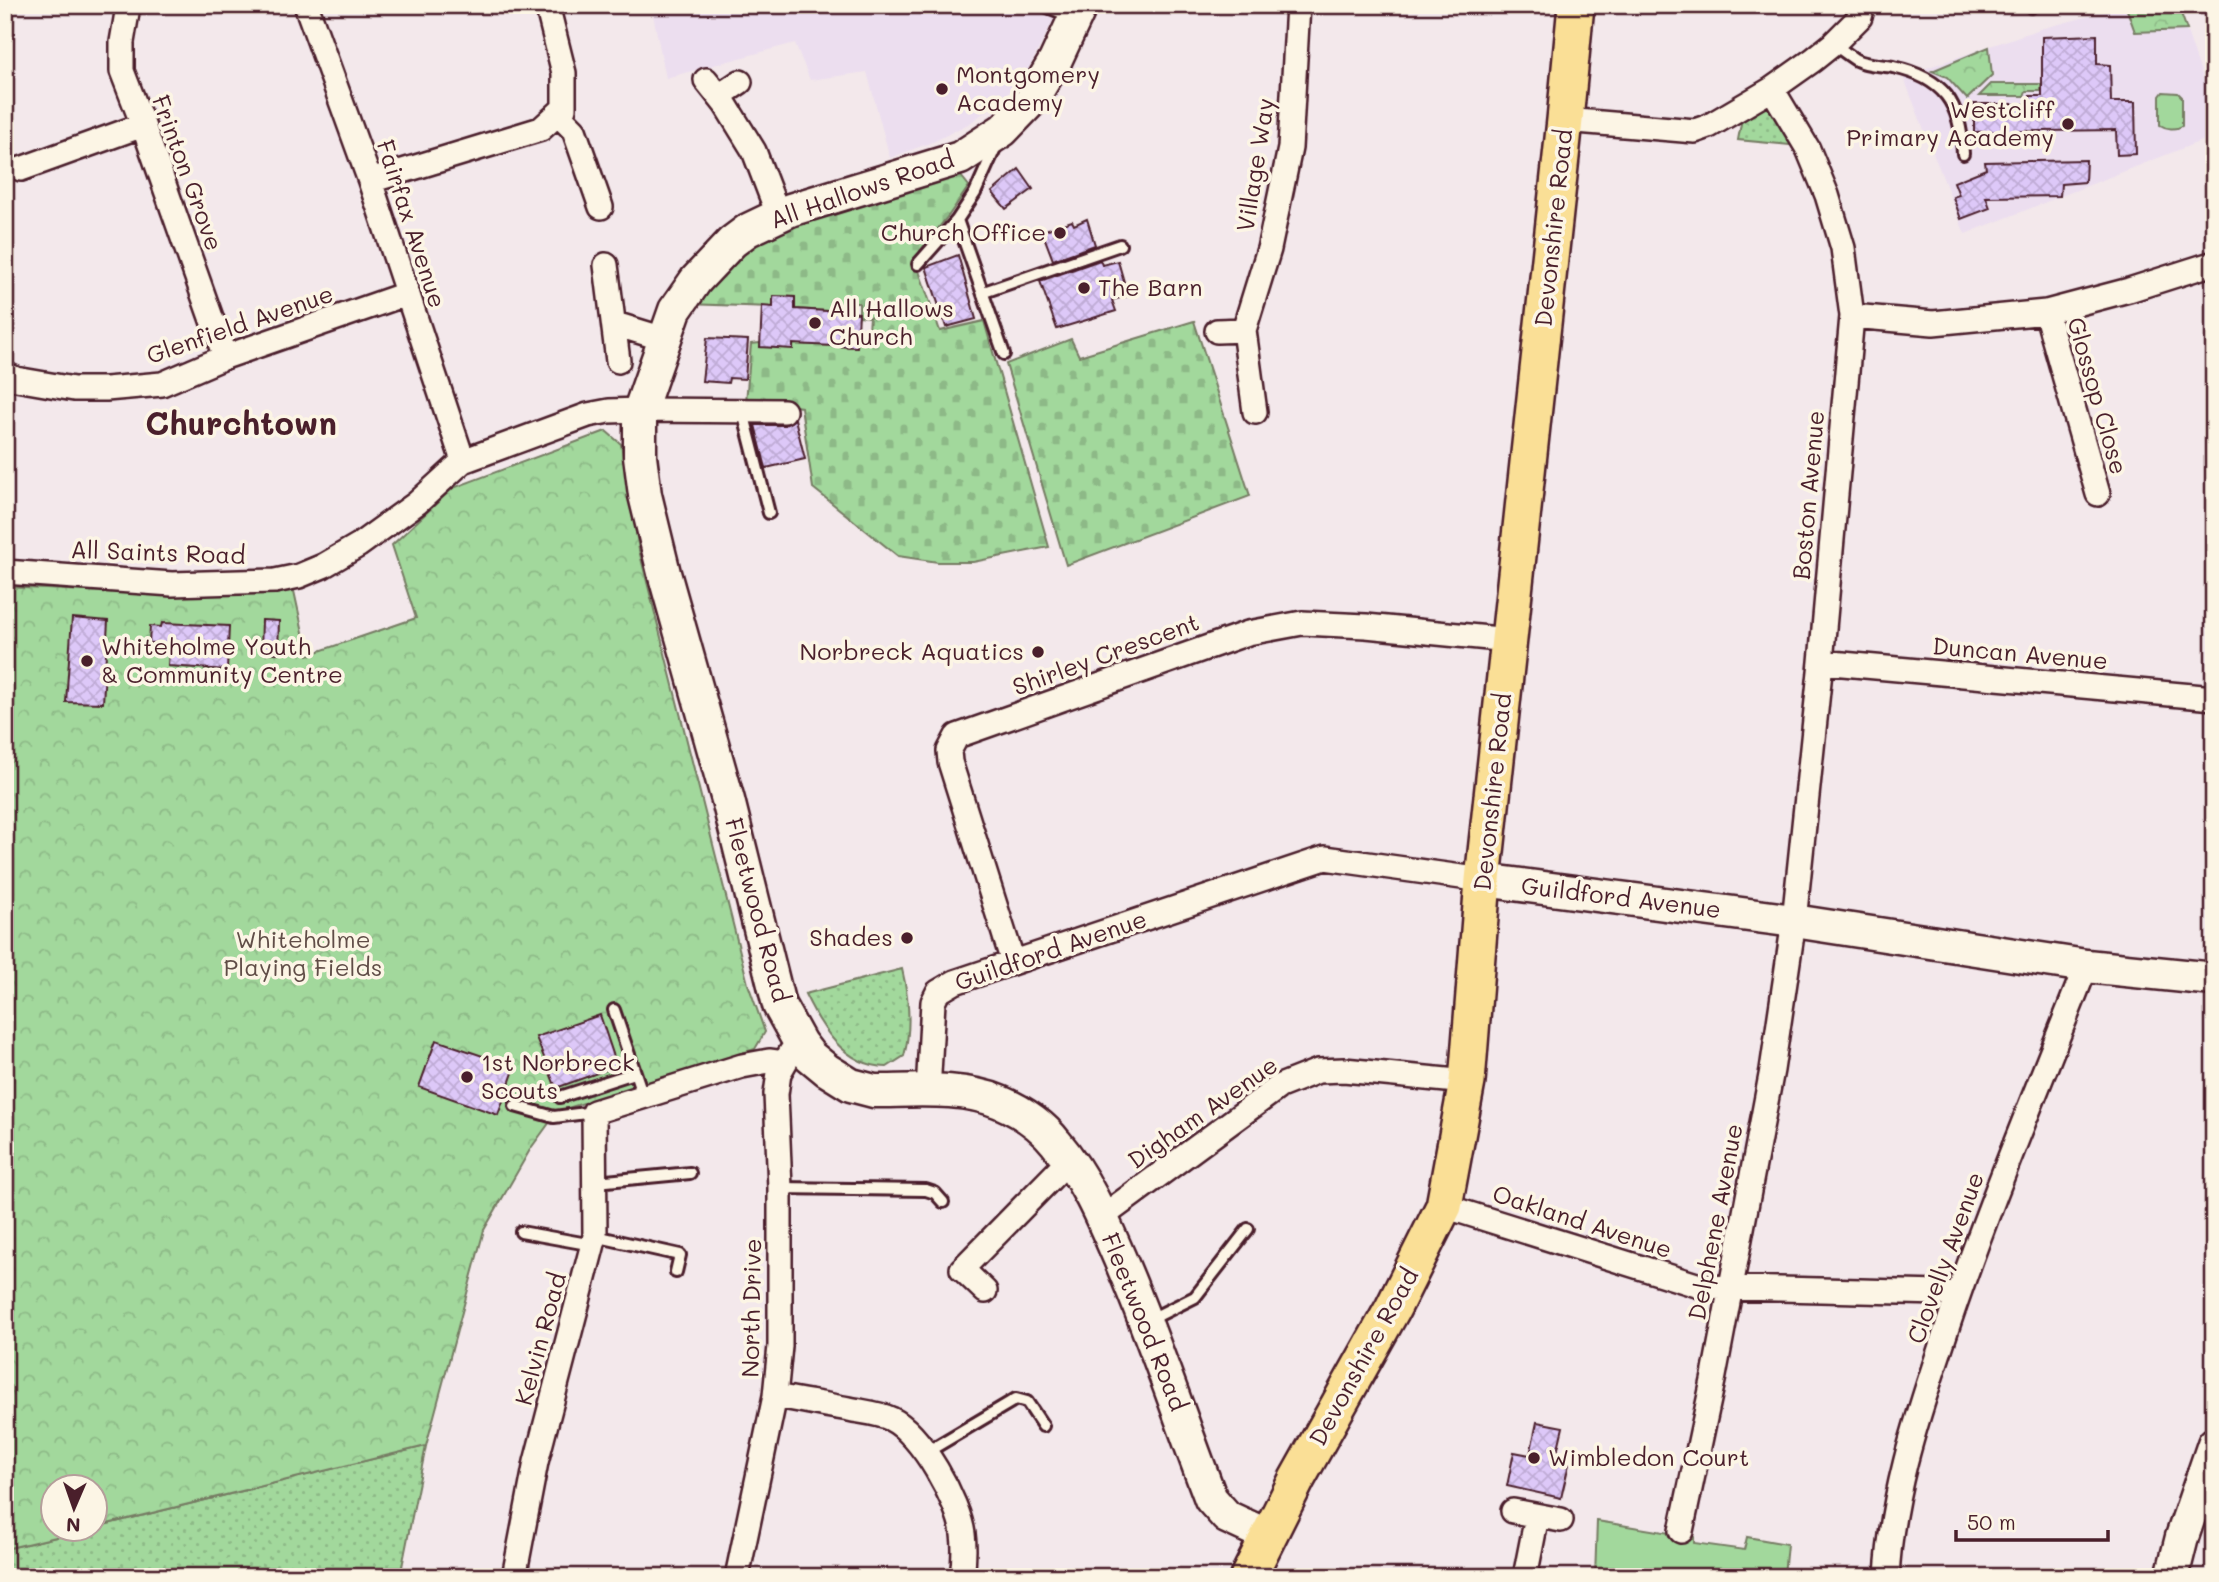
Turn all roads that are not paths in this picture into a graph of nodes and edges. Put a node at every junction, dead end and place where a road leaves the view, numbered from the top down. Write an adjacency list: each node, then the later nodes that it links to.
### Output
1 (131, 5): 14 (street, Frinton Grove)
2 (306, 5): 18 (street, Fairfax Avenue)
3 (547, 5): 12 (street)
4 (1043, 5): 8 (lane)
5 (1298, 5): 31 (street, Village Way)
6 (1576, 5): 13 (main road, Devonshire Road)
7 (1863, 5): 9 (street)
8 (1078, 11): 15 (street, All Hallows Road)
9 (1833, 44): 11 (street); 16 (lane)
10 (740, 82): 20 (street)
11 (1772, 89): 13 (street); 29 (street, Boston Avenue)
12 (558, 114): 18 (street); 19 (street)
13 (1566, 120): 46 (main road, Devonshire Road)
14 (143, 125): 17 (street); 35 (street, Frinton Grove)
15 (1003, 131): 20 (street, All Hallows Road); 21 (lane)
16 (1963, 154)
17 (21, 169)
18 (370, 181): 27 (street, Fairfax Avenue)
19 (604, 198)
20 (778, 214): 33 (street, All Hallows Road)
21 (957, 220): 24 (lane); 26 (lane)
22 (1120, 246): 26 (lane)
23 (2214, 263): 28 (street)
24 (918, 264)
25 (606, 265): 30 (street)
26 (984, 292): 34 (lane)
27 (406, 294): 35 (street, Glenfield Avenue); 42 (street, Fairfax Avenue)
28 (2046, 312): 29 (street); 43 (street, Glossop Close)
29 (1852, 316): 47 (street, Boston Avenue)
30 (615, 324): 33 (street); 36 (street)
31 (1244, 330): 32 (street); 41 (street, Village Way)
32 (1217, 331)
33 (664, 339): 38 (street, All Hallows Road)
34 (1004, 354)
35 (225, 357): 37 (street, Glenfield Avenue)
36 (618, 360)
37 (5, 374)
38 (640, 410): 40 (street, All Saints Road); 42 (street, All Saints Road); 55 (street, Fleetwood Road)
39 (784, 411): 40 (street, All Saints Road)
40 (743, 412): 44 (lane)
41 (1255, 412)
42 (463, 461): 45 (street, All Saints Road)
43 (2098, 494)
44 (769, 513)
45 (5, 572)
46 (1509, 640): 49 (main road, Devonshire Road); 51 (street, Shirley Crescent)
47 (1821, 662): 48 (street, Duncan Avenue); 50 (street, Boston Avenue)
48 (2214, 698)
49 (1483, 880): 50 (street, Guildford Avenue); 51 (street, Guildford Avenue); 57 (main road, Devonshire Road)
50 (1794, 921): 52 (street, Guildford Avenue); 74 (street, Delphene Avenue)
51 (1013, 962): 58 (street, Guildford Avenue)
52 (2086, 966): 53 (street, Guildford Avenue); 76 (street, Clovelly Avenue)
53 (2214, 979)
54 (614, 1010): 56 (lane)
55 (792, 1053): 58 (street, Fleetwood Road); 59 (street); 66 (street, North Drive)
56 (634, 1073): 59 (lane); 60 (lane)
57 (1467, 1082): 68 (main road, Devonshire Road); 69 (street, Digham Avenue)
58 (929, 1091): 63 (street, Fleetwood Road)
59 (643, 1096): 62 (street)
60 (560, 1097)
61 (515, 1105): 62 (lane)
62 (594, 1112): 65 (street, Kelvin Road)
63 (1069, 1160): 69 (street, Fleetwood Road); 75 (street)
64 (690, 1174): 65 (lane)
65 (596, 1182): 72 (street, Kelvin Road)
66 (780, 1188): 67 (lane); 78 (street, North Drive)
67 (943, 1202)
68 (1444, 1206): 74 (street, Oakland Avenue); 86 (main road, Devonshire Road)
69 (1102, 1217): 77 (street, Fleetwood Road)
70 (1248, 1229): 77 (lane)
71 (521, 1231): 72 (lane)
72 (594, 1241): 73 (lane); 87 (street, Kelvin Road)
73 (676, 1272)
74 (1731, 1288): 76 (street, Oakland Avenue); 85 (street, Delphene Avenue)
75 (985, 1291)
76 (1957, 1296): 92 (street, Clovelly Avenue)
77 (1147, 1321): 86 (street, Fleetwood Road)
78 (775, 1396): 81 (street); 88 (street, North Drive)
79 (1043, 1426): 81 (lane)
80 (2213, 1449): 93 (street)
81 (925, 1453): 89 (street)
82 (1513, 1511): 83 (street)
83 (1537, 1516): 84 (street); 91 (street)
84 (1561, 1520)
85 (1681, 1531)
86 (1269, 1536): 90 (main road)
87 (514, 1577)
88 (737, 1577)
89 (962, 1577)
90 (1248, 1577)
91 (1525, 1577)
92 (1887, 1577)
93 (2172, 1577)

